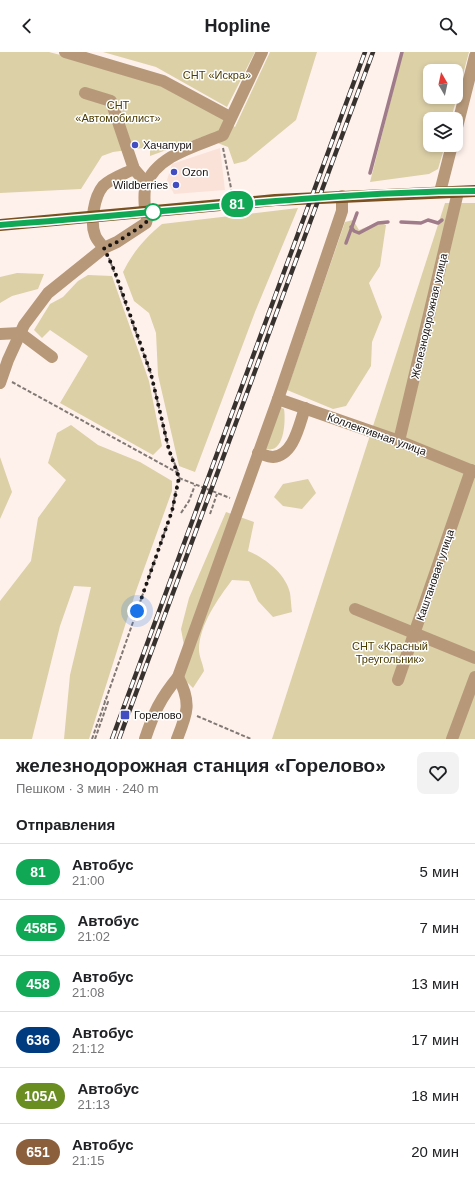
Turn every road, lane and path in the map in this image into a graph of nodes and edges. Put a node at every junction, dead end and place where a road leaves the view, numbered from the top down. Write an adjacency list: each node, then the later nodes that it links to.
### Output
1 (65, 52): 6 (street)
2 (262, 52): 6 (street)
3 (475, 56): 5 (street)
4 (85, 94): 9 (street)
5 (461, 112)
6 (230, 117): 7 (street)
7 (223, 135): 10 (street); 14 (path)
8 (450, 152): 12 (street)
9 (134, 169): 10 (street); 17 (street)
10 (146, 184): 16 (street)
11 (475, 191): 13 (main road)
12 (440, 192): 13 (main road); 15 (main road)
13 (458, 192): 26 (street, Железнодорожная улица)
14 (232, 196)
15 (342, 196): 16 (main road); 24 (street)
16 (147, 212): 17 (main road); 19 (street)
17 (92, 217): 18 (main road); 19 (street)
18 (0, 225)
19 (104, 248): 20 (street); 29 (path)
20 (20, 333): 21 (street); 22 (street); 23 (street)
21 (0, 334)
22 (52, 357)
23 (1, 380): 29 (path)
24 (278, 399): 25 (street, Коллективная улица); 27 (street)
25 (305, 408): 26 (street, Коллективная улица); 27 (street)
26 (399, 441): 28 (street, Коллективная улица)
27 (258, 453): 39 (street)
28 (473, 471): 37 (street, Каштановая улица)
29 (179, 474): 30 (path)
30 (179, 478): 31 (path); 42 (path)
31 (195, 485): 32 (path); 34 (path)
32 (217, 494): 33 (path); 35 (path)
33 (231, 499)
34 (181, 513)
35 (210, 514)
36 (355, 609): 37 (street)
37 (415, 633): 38 (street); 41 (street, Каштановая улица)
38 (475, 658)
39 (178, 677): 43 (street); 46 (street)
40 (475, 678): 49 (street)
41 (398, 680)
42 (104, 701): 44 (path); 45 (path)
43 (188, 712): 47 (street); 48 (path)
44 (92, 739)
45 (95, 739)
46 (145, 739)
47 (177, 739)
48 (251, 739)
49 (452, 739)

